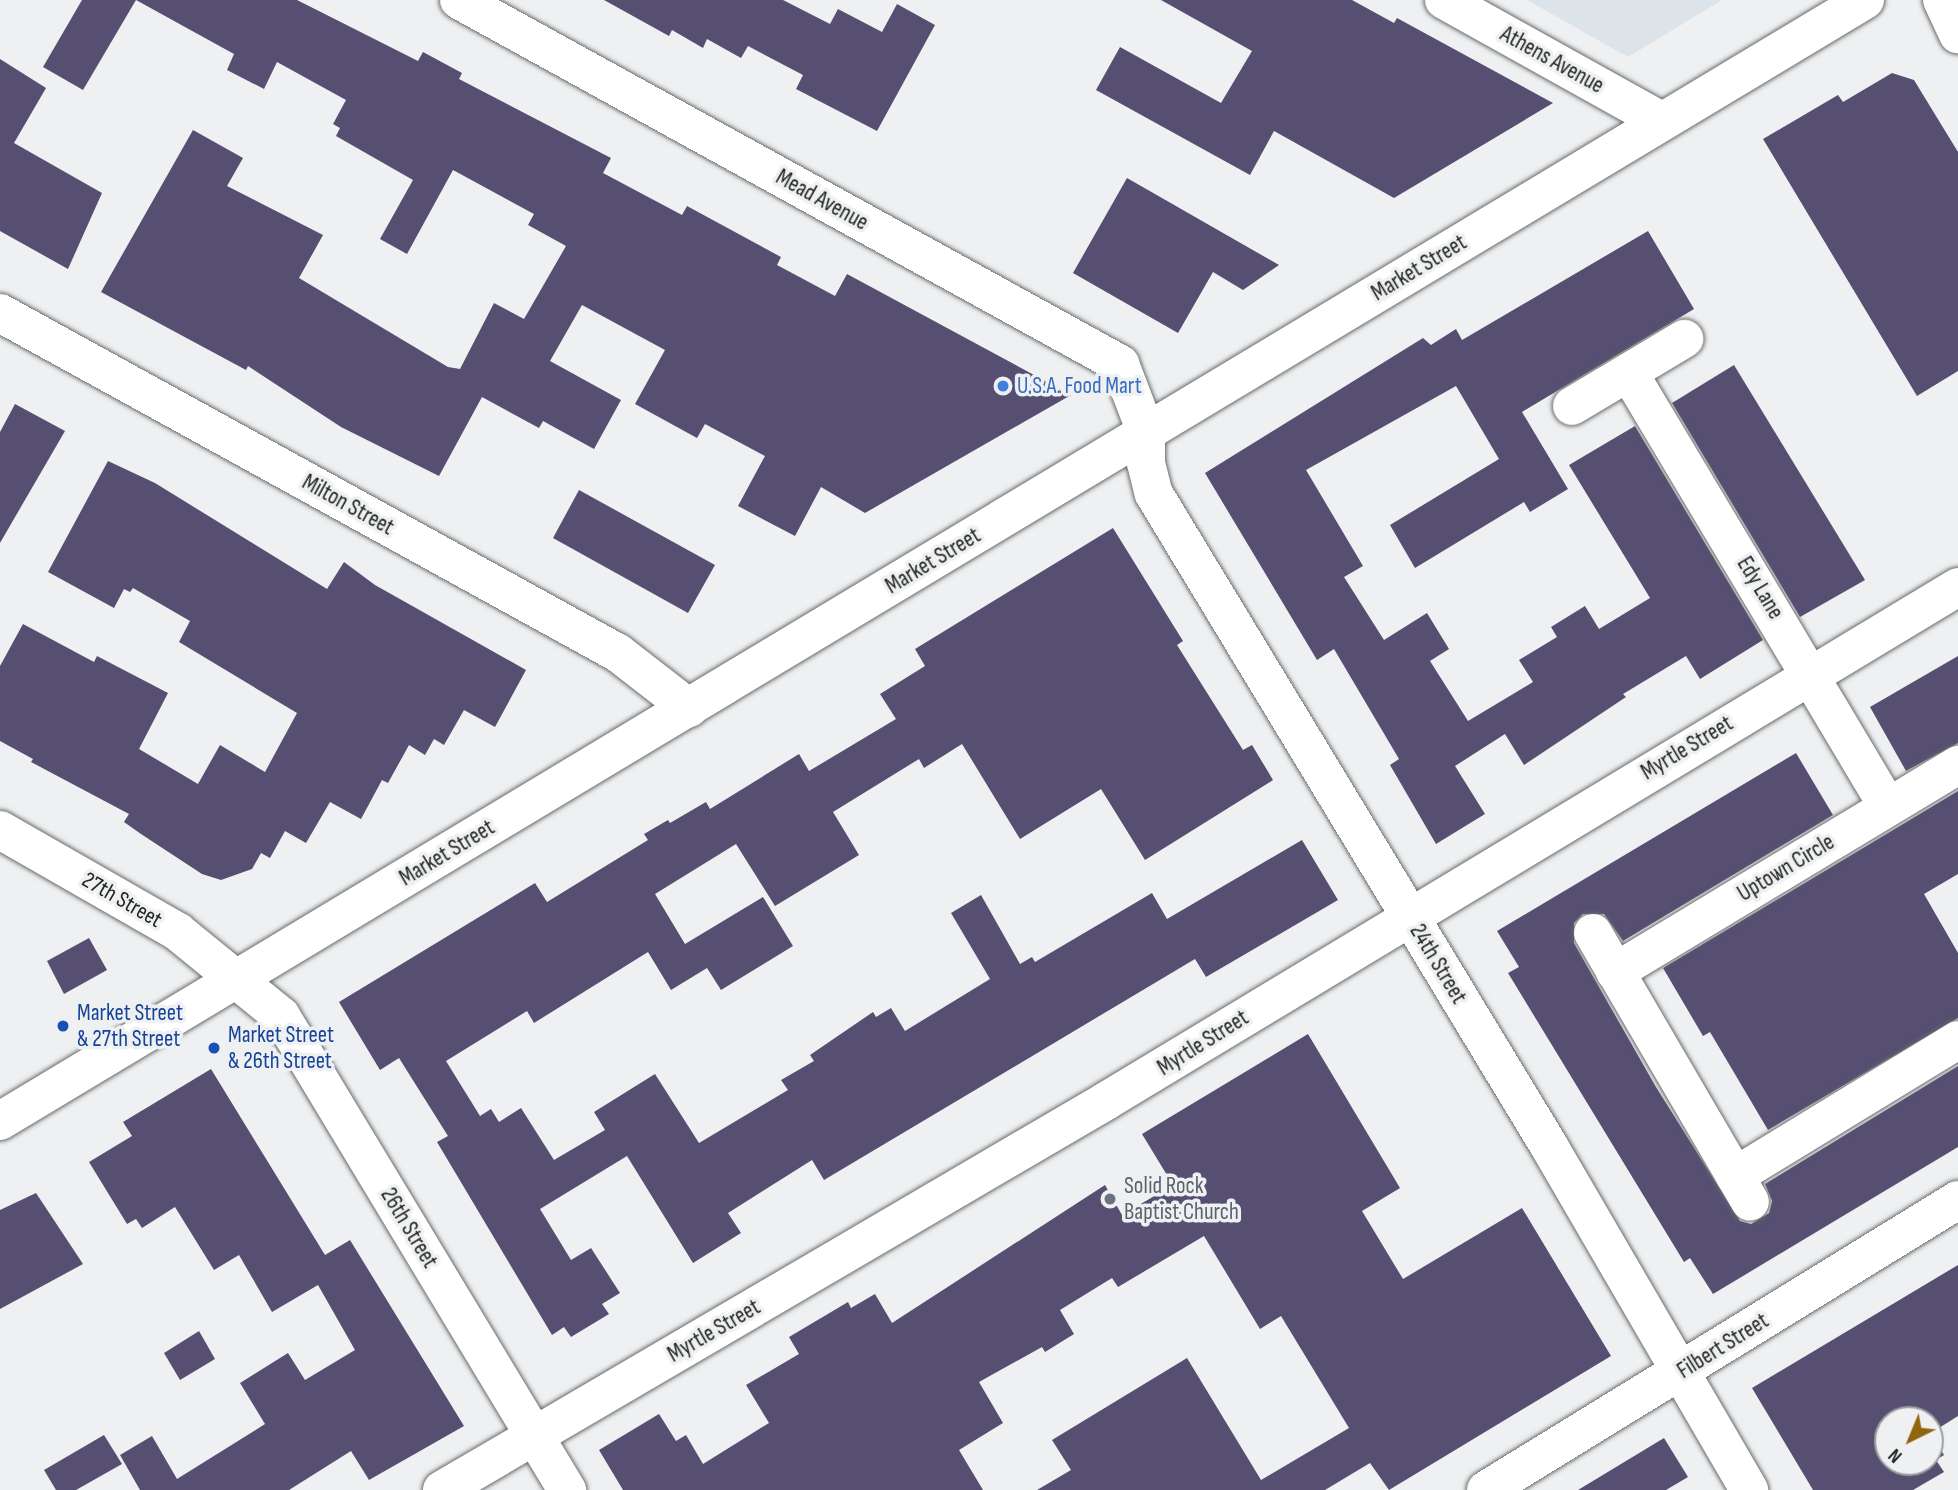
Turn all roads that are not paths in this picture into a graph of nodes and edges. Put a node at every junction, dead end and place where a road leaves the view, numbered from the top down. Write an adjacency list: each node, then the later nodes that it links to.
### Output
1 (459, 0): 11 (street, Mead Avenue)
2 (1444, 0): 6 (street, Athens Avenue)
3 (1866, 0): 6 (street, Market Street)
4 (1942, 0): 5 (street)
5 (1958, 35)
6 (1661, 121): 11 (street, Market Street)
7 (0, 313): 14 (street, Milton Street)
8 (1684, 339): 9 (street)
9 (1629, 373): 10 (street); 13 (street, Edy Lane)
10 (1572, 406)
11 (1146, 432): 14 (street, Market Street); 18 (street, 24th Street)
12 (1958, 587): 13 (street, Myrtle Street)
13 (1811, 674): 16 (street, Edy Lane); 18 (street, Myrtle Street)
14 (689, 708): 21 (street, Market Street)
15 (1958, 765): 16 (street, Uptown Circle)
16 (1888, 807): 20 (street, Uptown Circle)
17 (0, 830): 21 (street, 27th Street)
18 (1408, 916): 25 (street, 24th Street); 26 (street, Myrtle Street)
19 (1592, 933): 20 (street)
20 (1615, 972): 22 (street)
21 (236, 979): 23 (street, Market Street); 26 (street, 26th Street)
22 (1958, 1040)
23 (0, 1121)
24 (1958, 1200): 25 (street, Filbert Street)
25 (1678, 1374): 29 (street, Filbert Street); 30 (street, 24th Street)
26 (534, 1437): 27 (street, Myrtle Street); 28 (street, 26th Street)
27 (442, 1490)
28 (567, 1490)
29 (1486, 1490)
30 (1749, 1490)

